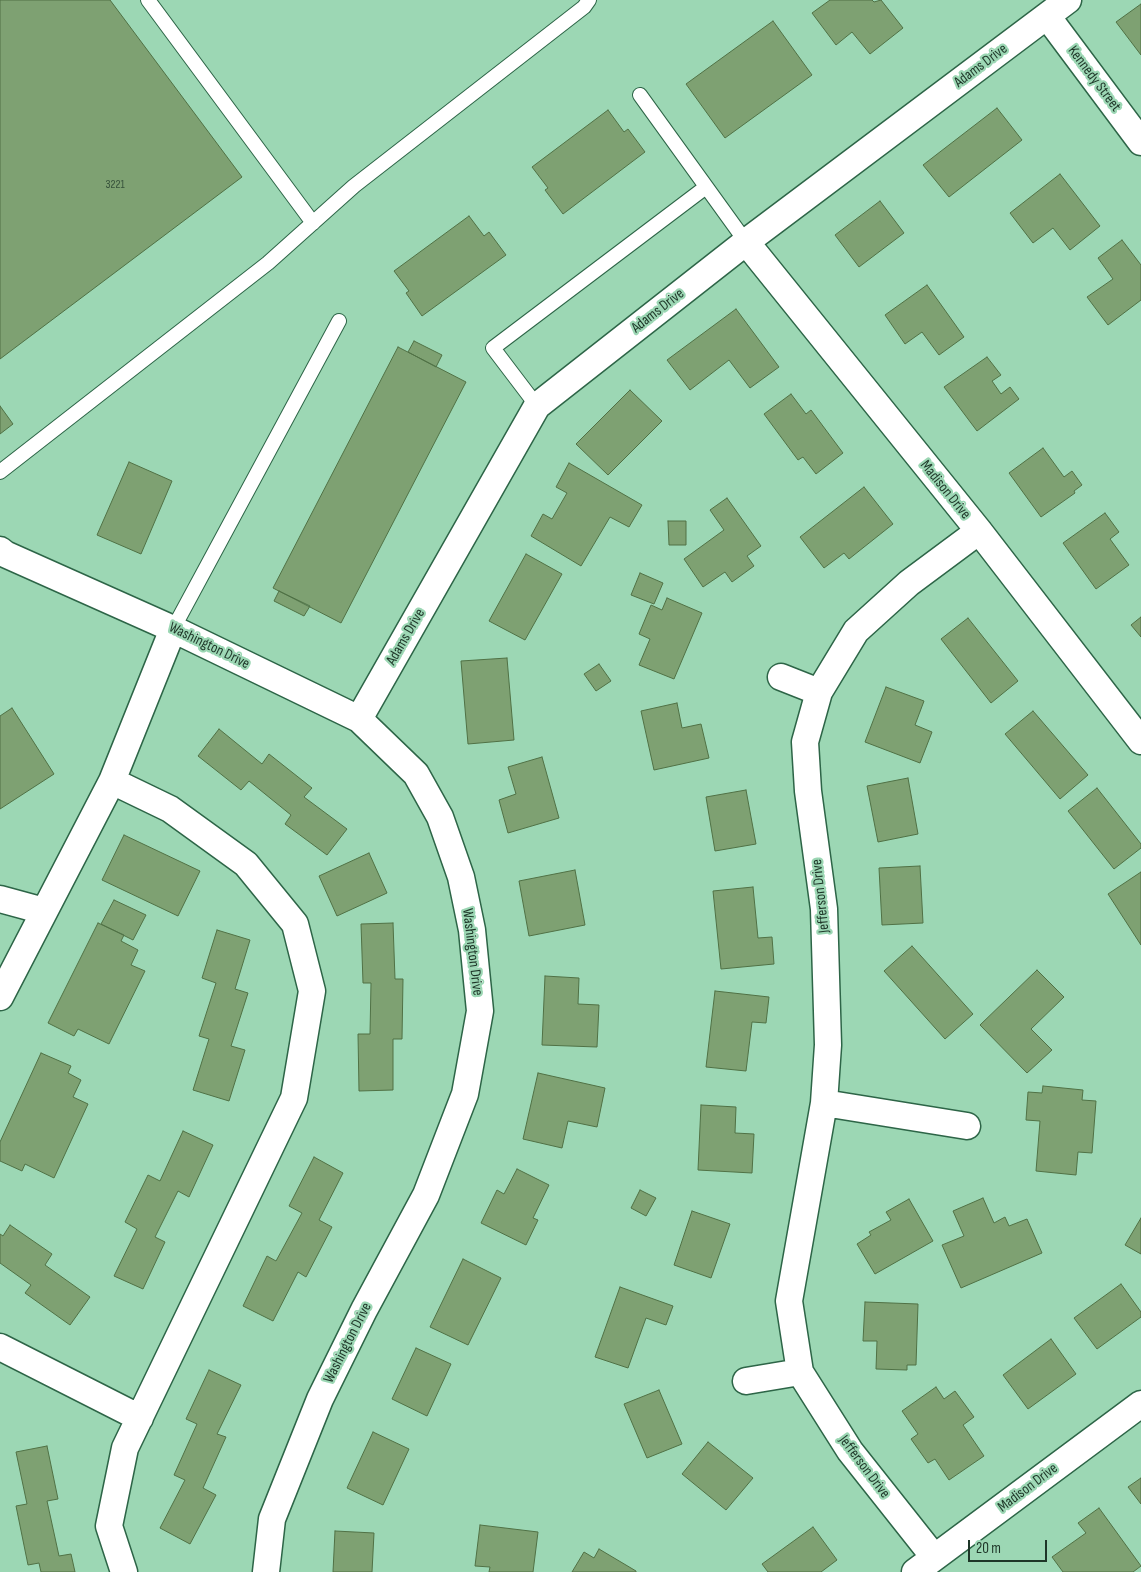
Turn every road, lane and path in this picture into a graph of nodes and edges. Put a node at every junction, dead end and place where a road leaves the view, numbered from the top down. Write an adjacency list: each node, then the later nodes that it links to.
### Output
1 (148, 0): 8 (lane)
2 (589, 0): 8 (lane)
3 (1068, 0): 4 (street, Adams Drive)
4 (1047, 16): 6 (street, Kennedy Street); 9 (street, Adams Drive)
5 (640, 95): 7 (lane)
6 (1141, 142)
7 (706, 187): 9 (lane); 11 (lane)
8 (313, 224): 12 (lane)
9 (746, 242): 11 (street, Adams Drive); 13 (street, Madison Drive)
10 (339, 322): 15 (lane)
11 (537, 406): 18 (street, Adams Drive)
12 (0, 472)
13 (979, 531): 17 (street, Jefferson Drive); 19 (street, Madison Drive)
14 (0, 550): 15 (street, Washington Drive)
15 (173, 629): 18 (street, Washington Drive); 20 (street)
16 (780, 677): 17 (street)
17 (819, 692): 24 (street, Jefferson Drive)
18 (359, 719): 33 (street, Washington Drive)
19 (1141, 741)
20 (112, 781): 22 (street); 30 (street)
21 (0, 898): 22 (street)
22 (44, 911): 23 (street)
23 (0, 996)
24 (824, 1104): 25 (street); 27 (street, Jefferson Drive)
25 (967, 1126)
26 (0, 1347): 30 (street)
27 (800, 1372): 28 (street); 31 (street, Jefferson Drive)
28 (746, 1381)
29 (1141, 1404): 31 (street, Madison Drive)
30 (140, 1418): 32 (street)
31 (925, 1565)
32 (124, 1572)
33 (266, 1572)

